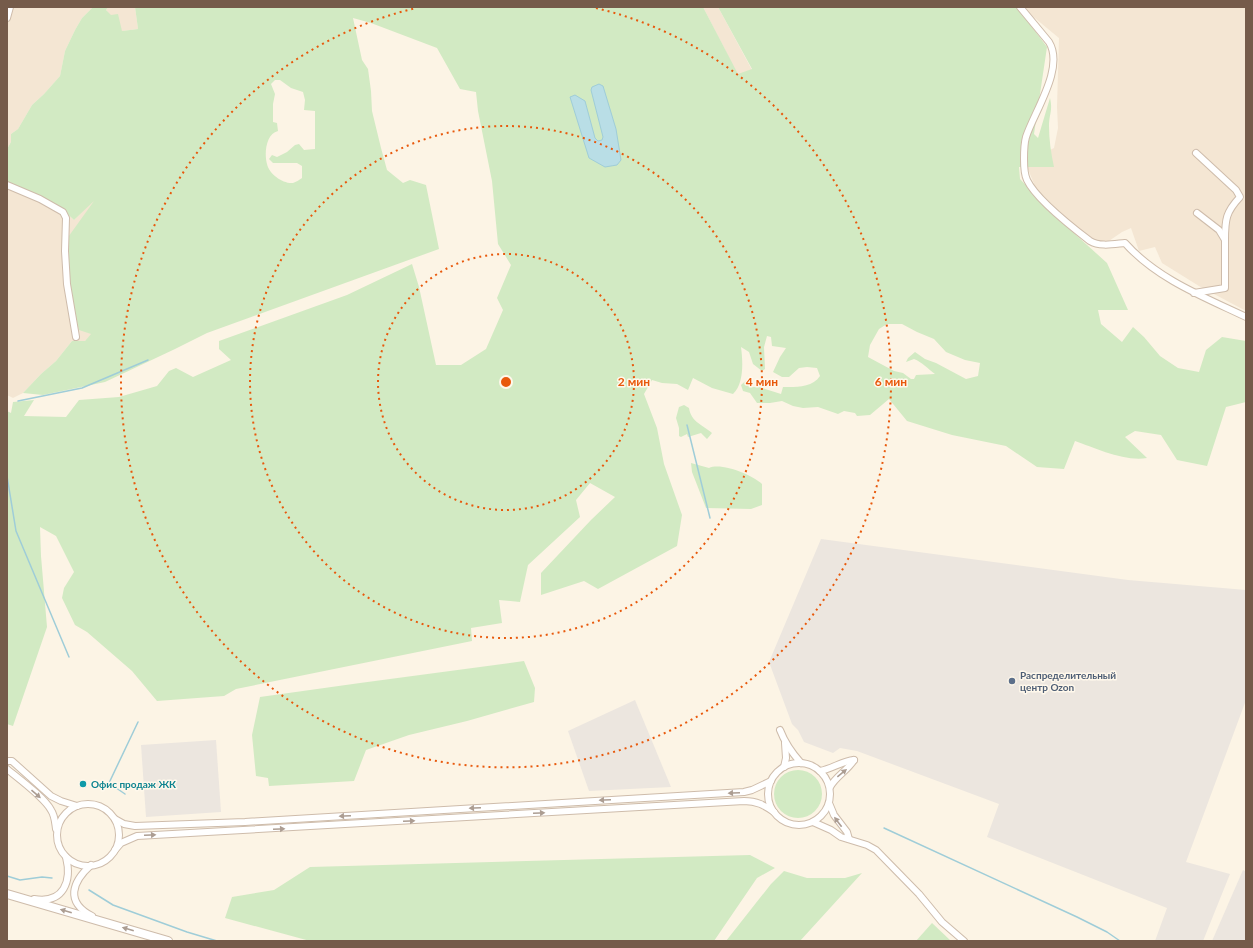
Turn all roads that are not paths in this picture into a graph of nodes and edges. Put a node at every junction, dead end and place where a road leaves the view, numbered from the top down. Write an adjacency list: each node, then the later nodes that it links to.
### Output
1 (10, 7): 3 (street)
2 (1020, 7): 8 (street)
3 (7, 18)
4 (1196, 153): 7 (street)
5 (7, 185): 10 (street)
6 (1197, 213): 7 (street)
7 (1225, 240): 8 (street)
8 (1194, 292): 9 (street)
9 (1246, 316)
10 (76, 336)
11 (780, 730): 12 (street)
12 (785, 741): 14 (street); 15 (street)
13 (7, 761): 21 (street)
14 (801, 763): 15 (street); 17 (street)
15 (784, 767): 18 (street)
16 (7, 769): 25 (street, one-way to 25)
17 (820, 771): 19 (street); 19 (street, one-way to 17)
18 (771, 781): 22 (street); 23 (street, one-way to 23)
19 (830, 787): 20 (street)
20 (829, 803): 24 (street); 26 (street, one-way to 20)
21 (76, 806): 23 (street); 25 (street)
22 (774, 812): 24 (street); 27 (street, one-way to 22)
23 (115, 819): 27 (street)
24 (813, 822): 26 (street)
25 (57, 833): 28 (street)
26 (849, 839): 33 (street)
27 (115, 850): 29 (street)
28 (66, 857): 29 (street); 30 (street)
29 (91, 866): 31 (street)
30 (9, 895): 31 (street, one-way to 30)
31 (104, 922): 32 (street, one-way to 31)
32 (168, 941)
33 (964, 941)

